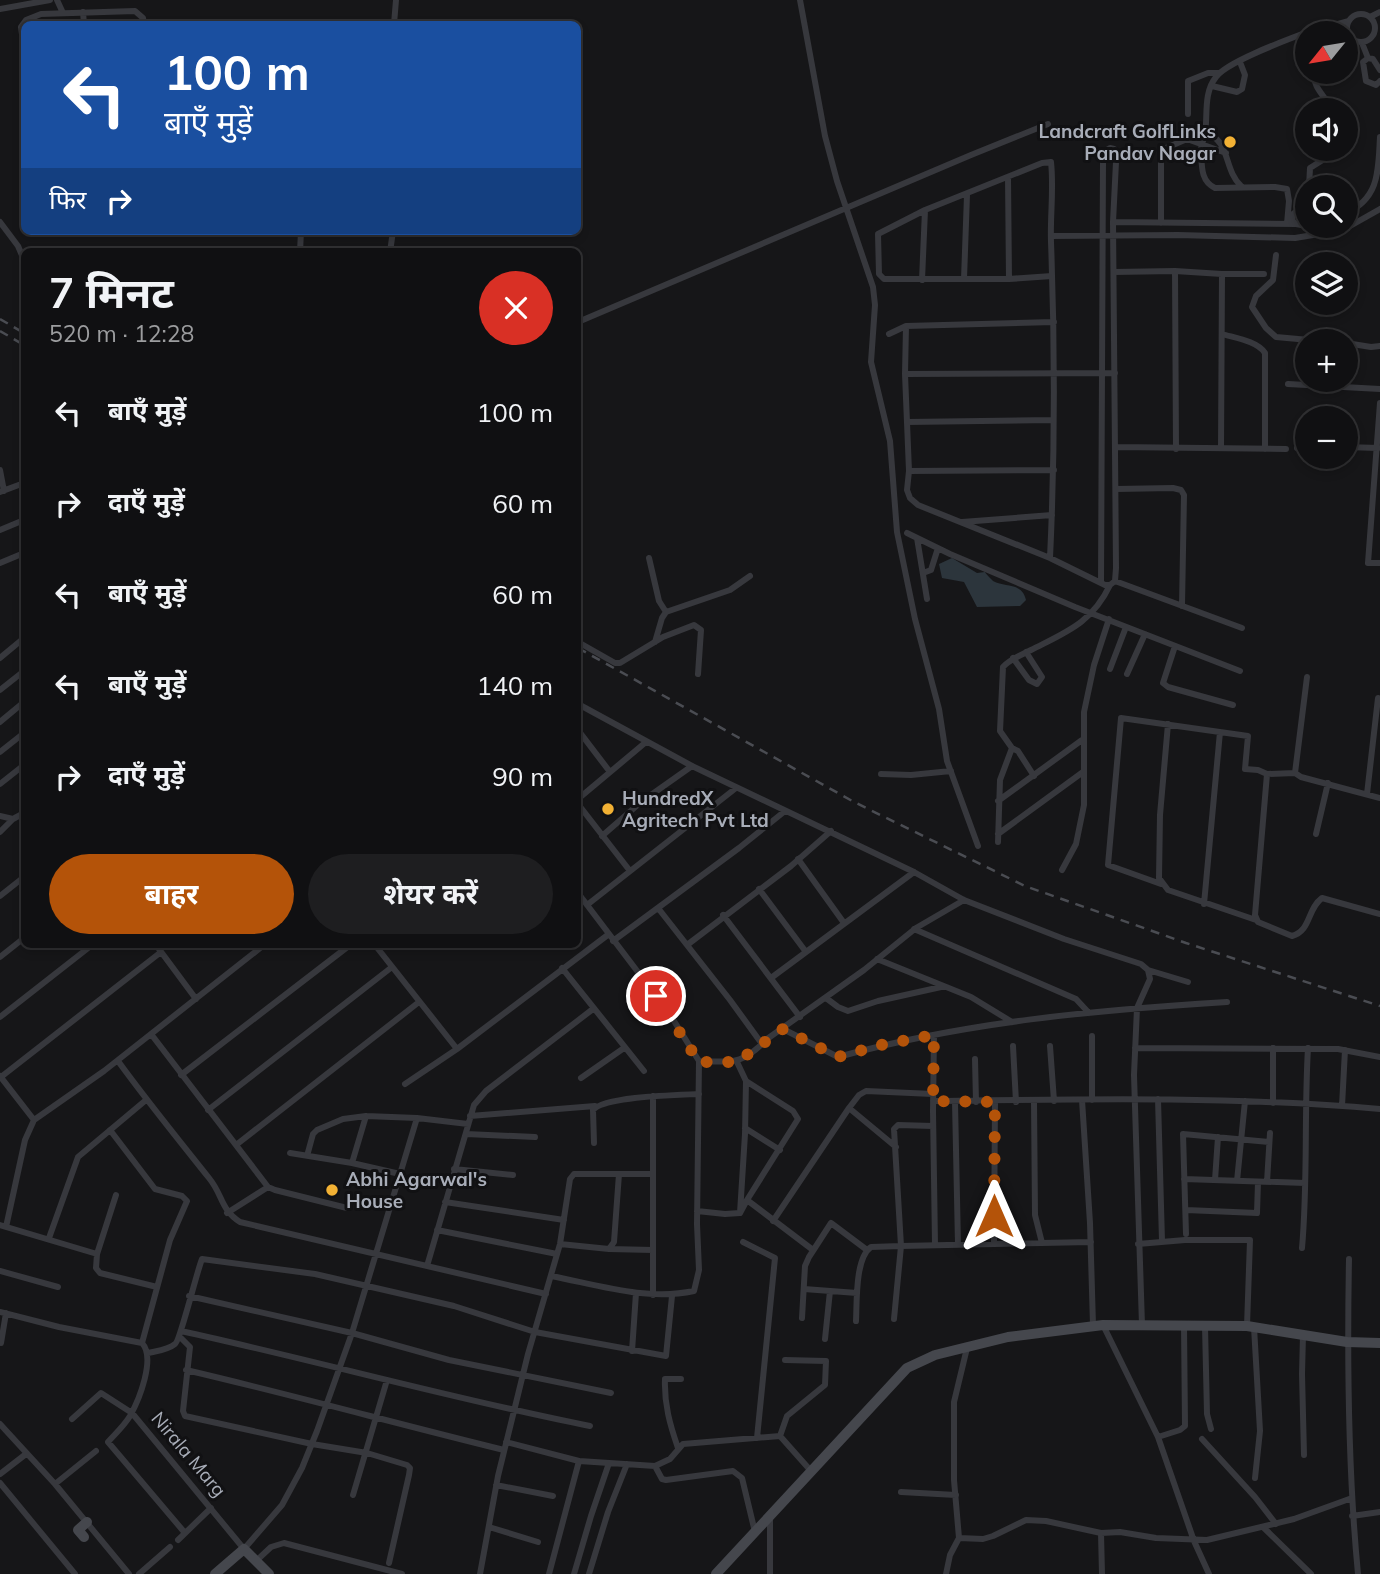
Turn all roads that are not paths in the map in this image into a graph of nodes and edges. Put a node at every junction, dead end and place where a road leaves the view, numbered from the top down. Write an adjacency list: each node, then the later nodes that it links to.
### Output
1 (50, 0): 5 (street)
2 (57, 0): 9 (street)
3 (396, 0): 15 (street)
4 (800, 0): 42 (street)
5 (39, 1): 6 (street); 10 (street)
6 (0, 9)
7 (82, 12): 9 (street); 13 (street); 14 (street)
8 (1380, 12): 11 (street)
9 (63, 13): 10 (street)
10 (41, 14): 12 (street)
11 (1370, 17): 16 (street); 17 (street)
12 (27, 21)
13 (84, 21)
14 (144, 21)
15 (394, 21)
16 (1349, 21)
17 (1377, 24): 20 (street)
18 (1295, 38): 22 (street)
19 (1358, 41): 20 (street)
20 (1362, 43): 21 (street)
21 (1368, 58): 23 (street); 25 (street)
22 (1240, 62): 24 (street); 27 (street)
23 (1380, 70)
24 (1219, 74): 27 (street); 30 (street)
25 (1380, 82): 28 (street)
26 (1315, 84): 29 (street)
27 (1212, 86): 32 (street)
28 (1380, 90)
29 (1325, 98)
30 (1188, 114)
31 (1048, 124): 42 (street)
32 (1205, 133): 34 (street); 35 (street)
33 (1380, 138): 41 (street)
34 (1201, 145): 35 (street); 39 (street); 47 (street)
35 (1226, 153): 39 (street)
36 (1321, 161): 37 (street)
37 (1310, 175)
38 (1008, 177): 40 (street); 50 (street); 61 (street)
39 (1241, 187): 48 (street)
40 (967, 195): 44 (street); 60 (street)
41 (1358, 206)
42 (847, 209): 63 (street); 146 (street)
43 (1380, 209): 52 (street)
44 (925, 210): 62 (street); 62 (street)
45 (0, 222): 53 (street)
46 (1113, 222): 47 (street); 51 (street); 52 (street)
47 (1161, 223): 48 (street)
48 (1287, 224): 49 (street)
49 (1295, 224)
50 (1051, 236): 51 (street); 59 (street)
51 (1103, 236): 52 (street); 72 (street)
52 (1114, 236): 56 (street)
53 (21, 253)
54 (1276, 255): 68 (street)
55 (1175, 271): 56 (street); 57 (street); 84 (street)
56 (1114, 272): 73 (street)
57 (1222, 274): 58 (street); 67 (street)
58 (1264, 274)
59 (1052, 275): 61 (street); 64 (street)
60 (964, 279): 61 (street); 62 (street)
61 (1009, 279)
62 (922, 280)
63 (581, 321)
64 (1054, 322): 65 (street); 71 (street)
65 (906, 326): 66 (street); 74 (street)
66 (889, 334)
67 (1222, 334): 82 (street); 85 (street)
68 (1295, 339)
69 (1358, 345): 70 (street)
70 (1380, 345)
71 (1052, 373): 72 (street); 74 (street); 78 (street)
72 (1103, 373): 73 (street); 107 (street)
73 (1115, 373): 80 (street)
74 (905, 374): 79 (street)
75 (1288, 384): 76 (street)
76 (1380, 389)
77 (1380, 403): 83 (street)
78 (1053, 420): 79 (street); 88 (street)
79 (907, 422): 89 (street)
80 (1116, 447): 84 (street); 91 (street)
81 (1358, 447): 83 (street)
82 (1221, 448): 84 (street); 85 (street)
83 (1378, 448): 104 (street)
84 (1176, 449)
85 (1265, 449): 86 (street)
86 (1286, 449)
87 (0, 470): 92 (street)
88 (1054, 470): 89 (street); 93 (street)
89 (909, 471): 95 (street)
90 (21, 483): 92 (street)
91 (1116, 489): 108 (street); 110 (street)
92 (2, 491)
93 (1052, 515): 95 (street); 102 (street)
94 (21, 521): 96 (street)
95 (960, 522): 102 (street)
96 (0, 530)
97 (907, 533): 98 (street)
98 (917, 538): 99 (street); 105 (street)
99 (938, 548): 105 (street); 112 (street)
100 (21, 554): 103 (street)
101 (649, 558): 111 (street)
102 (1050, 558): 107 (street)
103 (0, 562)
104 (1380, 563)
105 (923, 573): 109 (street)
106 (750, 576): 111 (street)
107 (1101, 583): 108 (street)
108 (1112, 583): 110 (street); 112 (street)
109 (927, 599)
110 (1182, 606): 115 (street)
111 (666, 612): 118 (street)
112 (1094, 612): 113 (street); 121 (street)
113 (1109, 619): 114 (street); 140 (street)
114 (1126, 627): 116 (street); 124 (street)
115 (1242, 628)
116 (1145, 634): 120 (street); 128 (street)
117 (21, 641): 122 (street)
118 (655, 642): 119 (street); 127 (street)
119 (581, 644)
120 (1175, 646): 125 (street); 133 (street)
121 (1026, 652): 123 (street); 123 (street)
122 (0, 658)
123 (1013, 658): 142 (street)
124 (1110, 669)
125 (1240, 671)
126 (21, 673): 130 (street)
127 (698, 674)
128 (1128, 674)
129 (1307, 677): 149 (street)
130 (0, 690)
131 (1378, 698): 156 (street)
132 (21, 704): 135 (street)
133 (1233, 705)
134 (581, 706): 141 (street)
135 (0, 722)
136 (1168, 724): 137 (street); 177 (street); 177 (street)
137 (1220, 732): 151 (street); 182 (street)
138 (581, 734): 147 (street)
139 (21, 735): 143 (street)
140 (1082, 740): 148 (street); 152 (street)
141 (646, 742): 144 (street); 147 (street)
142 (1012, 748): 152 (street); 159 (street)
143 (0, 752)
144 (692, 766): 155 (street); 169 (street)
145 (21, 767): 154 (street)
146 (951, 771): 150 (street); 171 (street)
147 (610, 772): 157 (street)
148 (1083, 772): 167 (street); 173 (street)
149 (1295, 773): 151 (street); 153 (street)
150 (881, 774)
151 (1267, 774): 187 (street)
152 (1034, 776): 159 (street)
153 (1328, 783): 156 (street); 168 (street)
154 (0, 784)
155 (736, 788): 161 (street); 174 (street)
156 (1367, 794): 158 (street)
157 (581, 798)
158 (1380, 798)
159 (998, 801): 167 (street)
160 (581, 805): 169 (street)
161 (785, 811): 165 (street); 184 (street)
162 (21, 815): 164 (street)
163 (0, 816): 164 (street)
164 (13, 819): 166 (street)
165 (831, 831): 172 (street); 175 (street)
166 (0, 832)
167 (998, 834): 170 (street)
168 (1316, 834)
169 (602, 836): 174 (street)
170 (998, 842)
171 (978, 846)
172 (798, 859): 178 (street); 188 (street)
173 (1062, 870)
174 (630, 871): 183 (street)
175 (914, 872): 181 (street); 188 (street)
176 (21, 879): 179 (street)
177 (1161, 884): 182 (street)
178 (760, 889): 186 (street); 199 (street)
179 (0, 896)
180 (581, 897): 183 (street)
181 (964, 900): 189 (street); 204 (street)
182 (1204, 904): 187 (street)
183 (587, 905): 190 (street)
184 (658, 908): 190 (street); 192 (street)
185 (1380, 914): 187 (street)
186 (723, 915): 192 (street); 205 (street)
187 (1256, 919)
188 (844, 923): 199 (street)
189 (914, 929): 201 (street); 214 (street)
190 (611, 938): 203 (street); 234 (street)
191 (21, 940): 200 (street)
192 (687, 945): 222 (street)
193 (88, 948): 215 (street)
194 (158, 948): 198 (street)
195 (259, 948): 209 (street)
196 (346, 948): 237 (street)
197 (377, 948): 202 (street)
198 (161, 952): 209 (street); 238 (street)
199 (806, 952): 205 (street)
200 (0, 957)
201 (877, 959): 207 (street); 208 (street)
202 (392, 967): 210 (street); 263 (street)
203 (562, 968): 213 (street); 229 (street)
204 (1147, 970): 206 (street); 212 (street)
205 (771, 978): 216 (street)
206 (1188, 982)
207 (943, 987): 208 (street); 217 (street)
208 (826, 998): 216 (street)
209 (196, 999): 219 (street)
210 (419, 1002): 229 (street); 279 (street)
211 (1227, 1003): 212 (street)
212 (1137, 1007): 214 (street); 226 (street)
213 (593, 1009): 225 (street); 265 (street)
214 (1090, 1013): 217 (street)
215 (0, 1017)
216 (800, 1017): 218 (street)
217 (1012, 1022): 220 (street)
218 (783, 1029): 220 (street); 222 (street)
219 (151, 1034): 233 (street); 237 (street)
220 (934, 1035): 244 (street)
221 (1092, 1036): 249 (street)
222 (762, 1044): 235 (street)
223 (1013, 1046): 256 (street)
224 (1050, 1046): 251 (street)
225 (624, 1048): 236 (street); 239 (street)
226 (1135, 1048): 227 (street); 245 (street)
227 (1273, 1048): 228 (street); 257 (street)
228 (1308, 1048): 230 (street); 258 (street)
229 (457, 1049): 241 (street)
230 (1345, 1050): 231 (street); 260 (street)
231 (1380, 1057)
232 (975, 1059): 254 (street)
233 (118, 1060): 247 (street); 267 (street)
234 (699, 1062): 235 (street); 242 (street)
235 (737, 1062): 240 (street)
236 (643, 1071)
237 (181, 1075): 263 (street)
238 (0, 1077): 267 (street)
239 (581, 1078)
240 (746, 1081): 270 (street); 281 (street)
241 (405, 1084)
242 (699, 1094): 243 (street); 302 (street)
243 (653, 1096): 259 (street); 288 (street)
244 (933, 1098): 253 (street); 261 (street); 269 (street)
245 (1135, 1099): 246 (street); 249 (street); 317 (street)
246 (1158, 1099): 252 (street); 311 (street)
247 (146, 1100): 271 (street); 303 (street)
248 (1082, 1100): 249 (street); 251 (street); 313 (street)
249 (1092, 1100)
250 (1034, 1101): 251 (street); 256 (street); 314 (street)
251 (1054, 1101)
252 (1245, 1101): 257 (street); 276 (street)
253 (955, 1102): 254 (street); 319 (street)
254 (976, 1102): 255 (street)
255 (995, 1102): 256 (street); 316 (street)
256 (1016, 1102)
257 (1273, 1102): 258 (street)
258 (1305, 1104): 260 (street); 295 (street)
259 (595, 1106): 265 (street); 278 (street)
260 (1342, 1106): 262 (street)
261 (849, 1108): 280 (street); 306 (street)
262 (1380, 1108)
263 (208, 1110): 279 (street)
264 (366, 1116): 266 (street); 283 (street); 284 (street)
265 (471, 1116): 268 (street)
266 (417, 1118): 268 (street); 286 (street)
267 (34, 1120): 307 (street)
268 (468, 1124): 273 (street)
269 (933, 1126): 280 (street); 318 (street)
270 (745, 1128): 281 (street); 304 (street)
271 (110, 1130): 310 (street); 335 (street)
272 (1270, 1133): 277 (street)
273 (466, 1134): 274 (street); 285 (street)
274 (535, 1137)
275 (1218, 1137): 276 (street); 290 (street); 291 (street)
276 (1242, 1139): 277 (street); 292 (street)
277 (1269, 1142): 294 (street)
278 (594, 1143)
279 (236, 1144): 296 (street)
280 (896, 1147): 320 (street)
281 (780, 1150): 298 (street)
282 (290, 1153): 283 (street)
283 (307, 1156): 284 (street)
284 (352, 1163): 286 (street)
285 (454, 1169): 289 (street); 299 (street)
286 (400, 1174): 328 (street)
287 (619, 1174): 288 (street); 305 (street); 322 (street)
288 (653, 1174): 323 (street)
289 (513, 1175)
290 (1184, 1180): 291 (street); 301 (street)
291 (1215, 1180): 292 (street)
292 (1237, 1181): 293 (street)
293 (1258, 1182): 294 (street); 301 (street)
294 (1267, 1182): 295 (street)
295 (1305, 1183): 321 (street)
296 (268, 1186): 300 (street); 303 (street)
297 (116, 1195): 326 (street)
298 (747, 1200): 304 (street); 306 (street)
299 (444, 1202): 305 (street); 308 (street)
300 (347, 1208)
301 (1186, 1210): 309 (street)
302 (697, 1211): 304 (street); 343 (street)
303 (227, 1213): 328 (street)
304 (740, 1213)
305 (564, 1220): 315 (street)
306 (773, 1221): 324 (street)
307 (3, 1226): 310 (street)
308 (437, 1230): 327 (street); 330 (street)
309 (1186, 1234)
310 (49, 1238): 326 (street)
311 (1162, 1241): 317 (street); 352 (street)
312 (743, 1242): 382 (street)
313 (1091, 1242): 314 (street); 348 (street)
314 (1042, 1243): 316 (street)
315 (560, 1244): 322 (street); 327 (street)
316 (994, 1244): 319 (street)
317 (1138, 1244): 349 (street)
318 (935, 1245): 319 (street); 320 (street)
319 (958, 1245)
320 (901, 1246): 325 (street); 346 (street)
321 (1302, 1248)
322 (609, 1249): 323 (street)
323 (653, 1250): 341 (street)
324 (813, 1250): 325 (street); 336 (street)
325 (867, 1250): 339 (street)
326 (97, 1254): 335 (street)
327 (557, 1254): 332 (street)
328 (376, 1255): 330 (street); 333 (street)
329 (1349, 1259): 358 (street)
330 (427, 1266): 340 (street)
331 (0, 1271): 334 (street)
332 (551, 1276): 338 (street); 340 (street)
333 (366, 1286): 342 (street); 353 (street); 354 (street)
334 (58, 1287)
335 (157, 1287): 360 (street)
336 (804, 1289): 337 (street); 345 (street)
337 (830, 1291): 339 (street); 357 (street)
338 (636, 1293): 341 (street); 363 (street)
339 (857, 1293): 347 (street)
340 (546, 1294): 353 (street)
341 (653, 1294): 343 (street)
342 (189, 1296): 354 (street); 355 (street)
343 (672, 1296): 363 (street)
344 (3, 1313): 359 (street); 360 (street)
345 (802, 1318)
346 (894, 1319)
347 (856, 1321)
348 (1098, 1325): 349 (street); 362 (street); 381 (street)
349 (1142, 1325): 350 (street)
350 (1184, 1325): 351 (street); 381 (street)
351 (1205, 1326): 352 (street); 379 (street)
352 (1251, 1327): 356 (street); 397 (street)
353 (535, 1332): 363 (street); 368 (street)
354 (352, 1333): 366 (street); 368 (street)
355 (181, 1334): 364 (street); 366 (street); 367 (street)
356 (1303, 1335): 358 (street); 390 (street)
357 (825, 1339)
358 (1347, 1342): 361 (street); 405 (street)
359 (1, 1343)
360 (142, 1343): 364 (street)
361 (1380, 1343)
362 (967, 1348): 395 (street); 403 (street)
363 (632, 1351)
364 (148, 1353): 374 (street)
365 (785, 1360): 380 (street)
366 (340, 1368): 370 (street); 372 (street)
367 (186, 1370): 372 (street); 384 (street)
368 (523, 1375): 371 (street); 373 (street)
369 (681, 1379): 386 (street)
370 (387, 1380): 373 (street); 376 (street)
371 (611, 1393)
372 (327, 1405): 376 (street); 384 (street)
373 (514, 1411): 378 (street); 385 (street)
374 (132, 1413): 375 (street, Nirala Marg); 406 (street, Nirala Marg); 416 (street)
375 (72, 1419)
376 (377, 1419): 385 (street); 388 (street)
377 (0, 1424): 389 (street)
378 (590, 1426)
379 (1211, 1429)
380 (779, 1436): 382 (street); 395 (street)
381 (1158, 1437): 420 (street)
382 (757, 1438): 386 (street)
383 (1202, 1438): 411 (street)
384 (312, 1444): 388 (street); 423 (street)
385 (505, 1446): 391 (street); 400 (street)
386 (678, 1448): 394 (street)
387 (96, 1451): 399 (street)
388 (367, 1453): 402 (street); 425 (street)
389 (26, 1454): 396 (street); 399 (street)
390 (1304, 1455)
391 (579, 1461): 392 (street); 433 (street)
392 (609, 1463): 393 (street); 434 (street)
393 (627, 1464): 394 (street); 435 (street)
394 (655, 1466): 414 (street)
395 (811, 1471): 408 (street)
396 (0, 1474)
397 (1255, 1478)
398 (0, 1483): 426 (street)
399 (55, 1484): 410 (street)
400 (496, 1485): 404 (street); 412 (street)
401 (901, 1492): 403 (street)
402 (353, 1495)
403 (956, 1495): 418 (street)
404 (553, 1496)
405 (1352, 1498): 409 (street); 411 (street)
406 (211, 1508): 416 (street); 423 (street, Nirala Marg)
407 (1380, 1513): 409 (street)
408 (770, 1515): 414 (street); 437 (street)
409 (1352, 1516): 442 (street)
410 (87, 1522): 417 (street); 427 (street)
411 (1276, 1524): 413 (street)
412 (489, 1527): 421 (street); 432 (street)
413 (1263, 1527): 420 (street); 441 (street)
414 (755, 1532): 436 (street)
415 (1101, 1533): 418 (street); 420 (street); 439 (street)
416 (185, 1534): 419 (street)
417 (84, 1537)
418 (959, 1538): 438 (street)
419 (178, 1540)
420 (1194, 1541): 440 (street)
421 (538, 1542)
422 (170, 1547): 428 (street)
423 (244, 1549): 424 (street, Nirala Marg); 429 (street)
424 (256, 1561): 430 (street, Nirala Marg); 431 (street)
425 (388, 1563)
426 (73, 1573)
427 (130, 1574)
428 (139, 1574)
429 (215, 1574)
430 (269, 1574)
431 (402, 1574)
432 (480, 1574)
433 (549, 1574)
434 (574, 1574)
435 (589, 1574)
436 (716, 1574)
437 (770, 1574)
438 (946, 1574)
439 (1102, 1574)
440 (1209, 1574)
441 (1311, 1574)
442 (1358, 1574)

